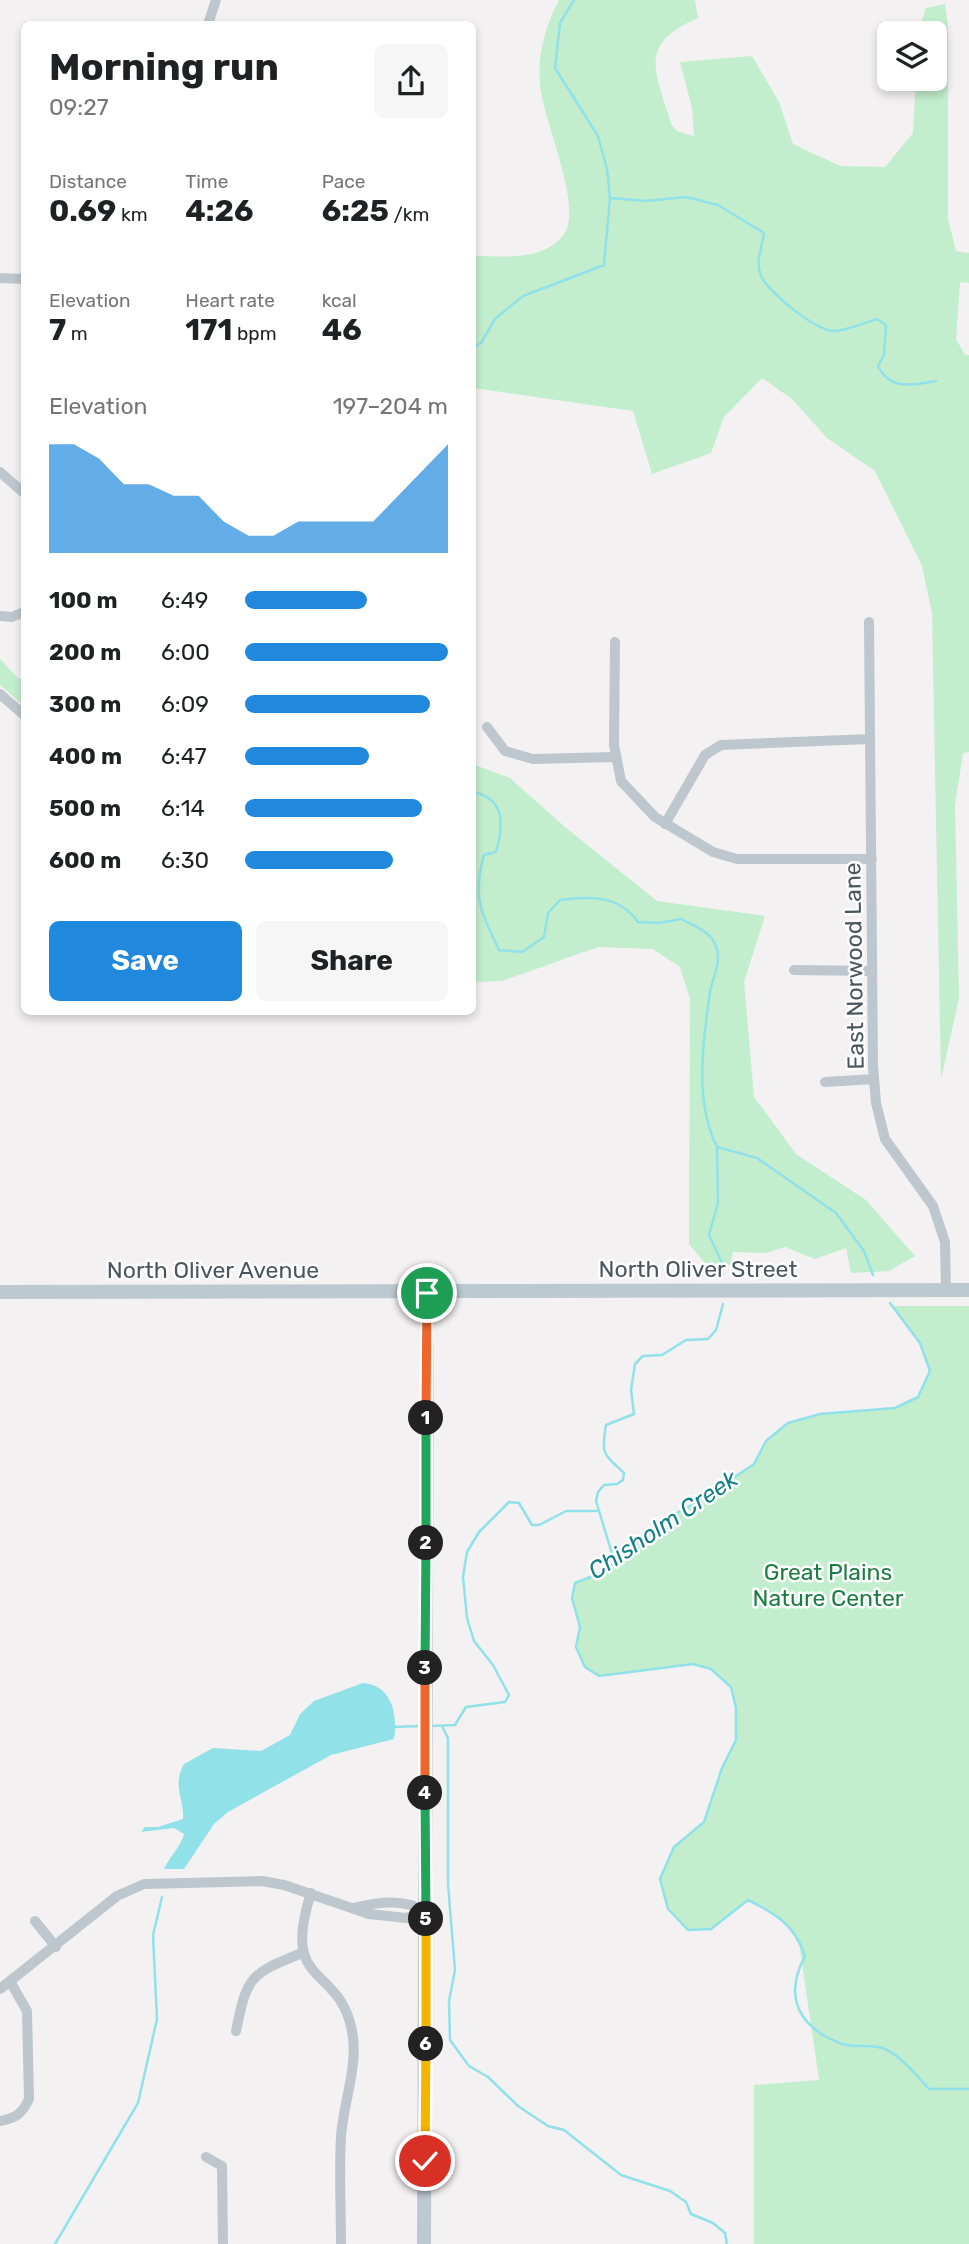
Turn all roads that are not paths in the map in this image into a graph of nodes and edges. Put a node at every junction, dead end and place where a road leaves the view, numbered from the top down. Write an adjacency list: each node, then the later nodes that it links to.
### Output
1 (216, 0): 2 (street)
2 (209, 21)
3 (0, 278): 4 (street)
4 (21, 279)
5 (0, 472): 6 (street)
6 (21, 490)
7 (21, 613): 8 (street)
8 (2, 616)
9 (869, 622): 14 (street, East Norwood Lane)
10 (615, 642): 15 (street)
11 (0, 694): 12 (street)
12 (21, 712)
13 (487, 727): 15 (street)
14 (870, 739): 16 (street); 17 (street, East Norwood Lane)
15 (616, 757): 16 (street)
16 (665, 824): 17 (street)
17 (872, 859): 19 (street, East Norwood Lane)
18 (794, 970): 19 (street)
19 (872, 971): 20 (street, East Norwood Lane)
20 (874, 1079): 21 (street); 22 (street, East Norwood Lane)
21 (825, 1082)
22 (946, 1290): 23 (main road, North Oliver Street); 25 (main road, North Oliver Street)
23 (969, 1290)
24 (0, 1292): 25 (main road, North Oliver Avenue)
25 (427, 1293): 28 (main road)
26 (311, 1893): 27 (street); 30 (street); 31 (street)
27 (353, 1908): 28 (street); 28 (street)
28 (426, 1912): 39 (main road)
29 (35, 1922): 30 (street)
30 (56, 1947): 32 (street)
31 (302, 1954): 34 (street); 38 (street)
32 (11, 1983): 33 (street); 35 (street)
33 (0, 1989)
34 (236, 2031)
35 (0, 2121)
36 (206, 2157): 37 (street)
37 (223, 2244)
38 (341, 2244)
39 (424, 2244)

